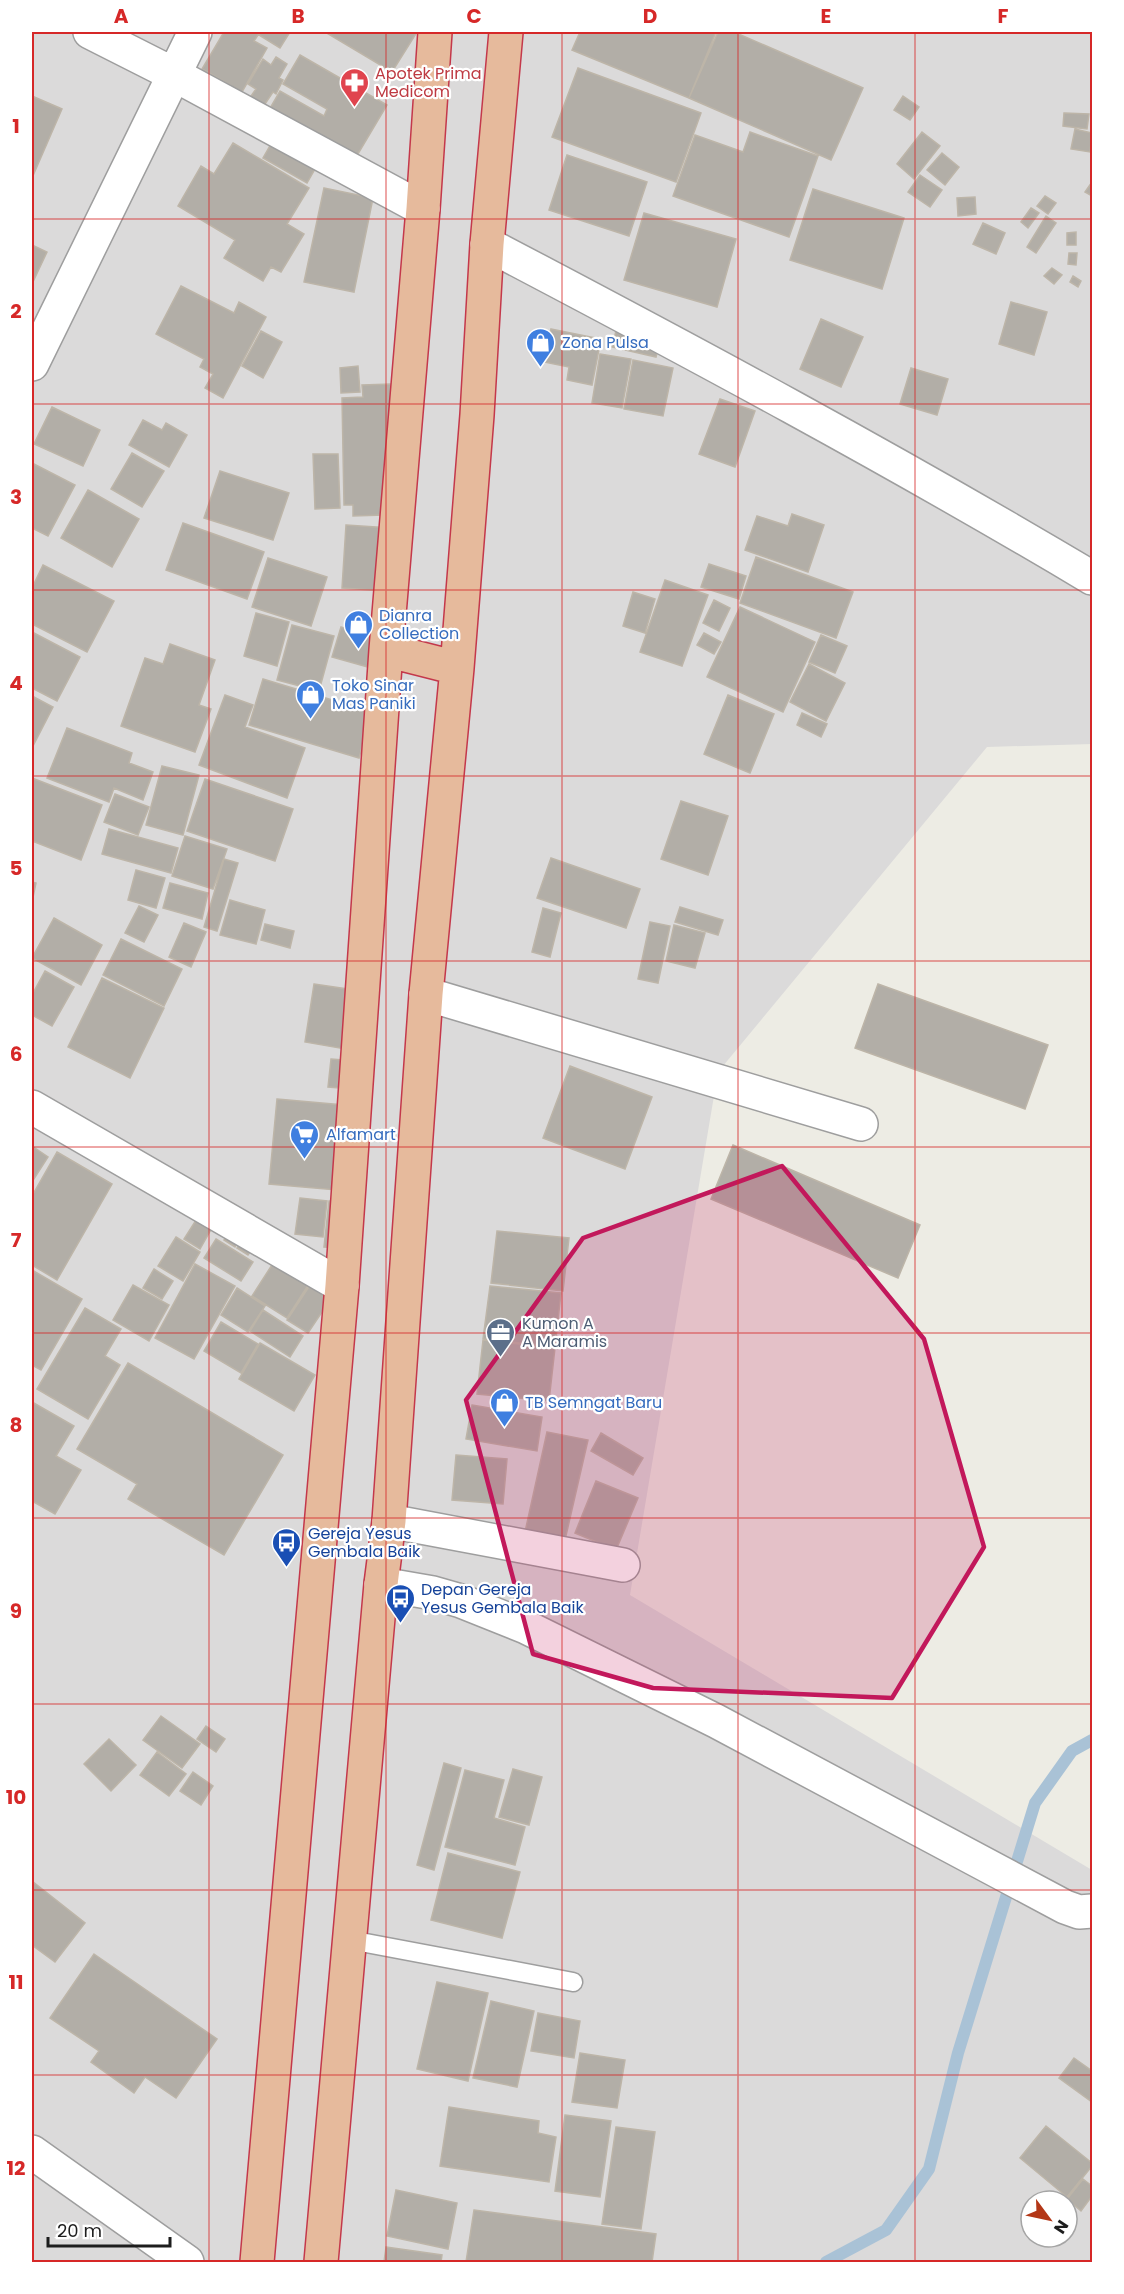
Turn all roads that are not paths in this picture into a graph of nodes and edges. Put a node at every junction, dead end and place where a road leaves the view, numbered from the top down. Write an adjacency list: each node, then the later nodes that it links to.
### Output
1 (90, 32): 5 (street)
2 (195, 32): 5 (street)
3 (435, 32): 6 (highway)
4 (506, 32): 7 (highway)
5 (175, 75): 6 (street); 8 (street)
6 (423, 209): 10 (highway)
7 (487, 244): 9 (street); 11 (highway)
8 (32, 364)
9 (1092, 578)
10 (386, 650): 11 (highway); 15 (highway)
11 (457, 668): 12 (highway)
12 (426, 993): 14 (street); 16 (highway)
13 (32, 1107): 15 (street)
14 (861, 1124)
15 (342, 1287): 24 (highway)
16 (389, 1521): 17 (street); 18 (highway)
17 (623, 1565)
18 (381, 1584): 19 (street); 20 (highway)
19 (1092, 1911)
20 (351, 1940): 21 (lane); 25 (highway)
21 (573, 1982)
22 (32, 2151): 23 (street)
23 (187, 2262)
24 (256, 2262)
25 (321, 2262)

